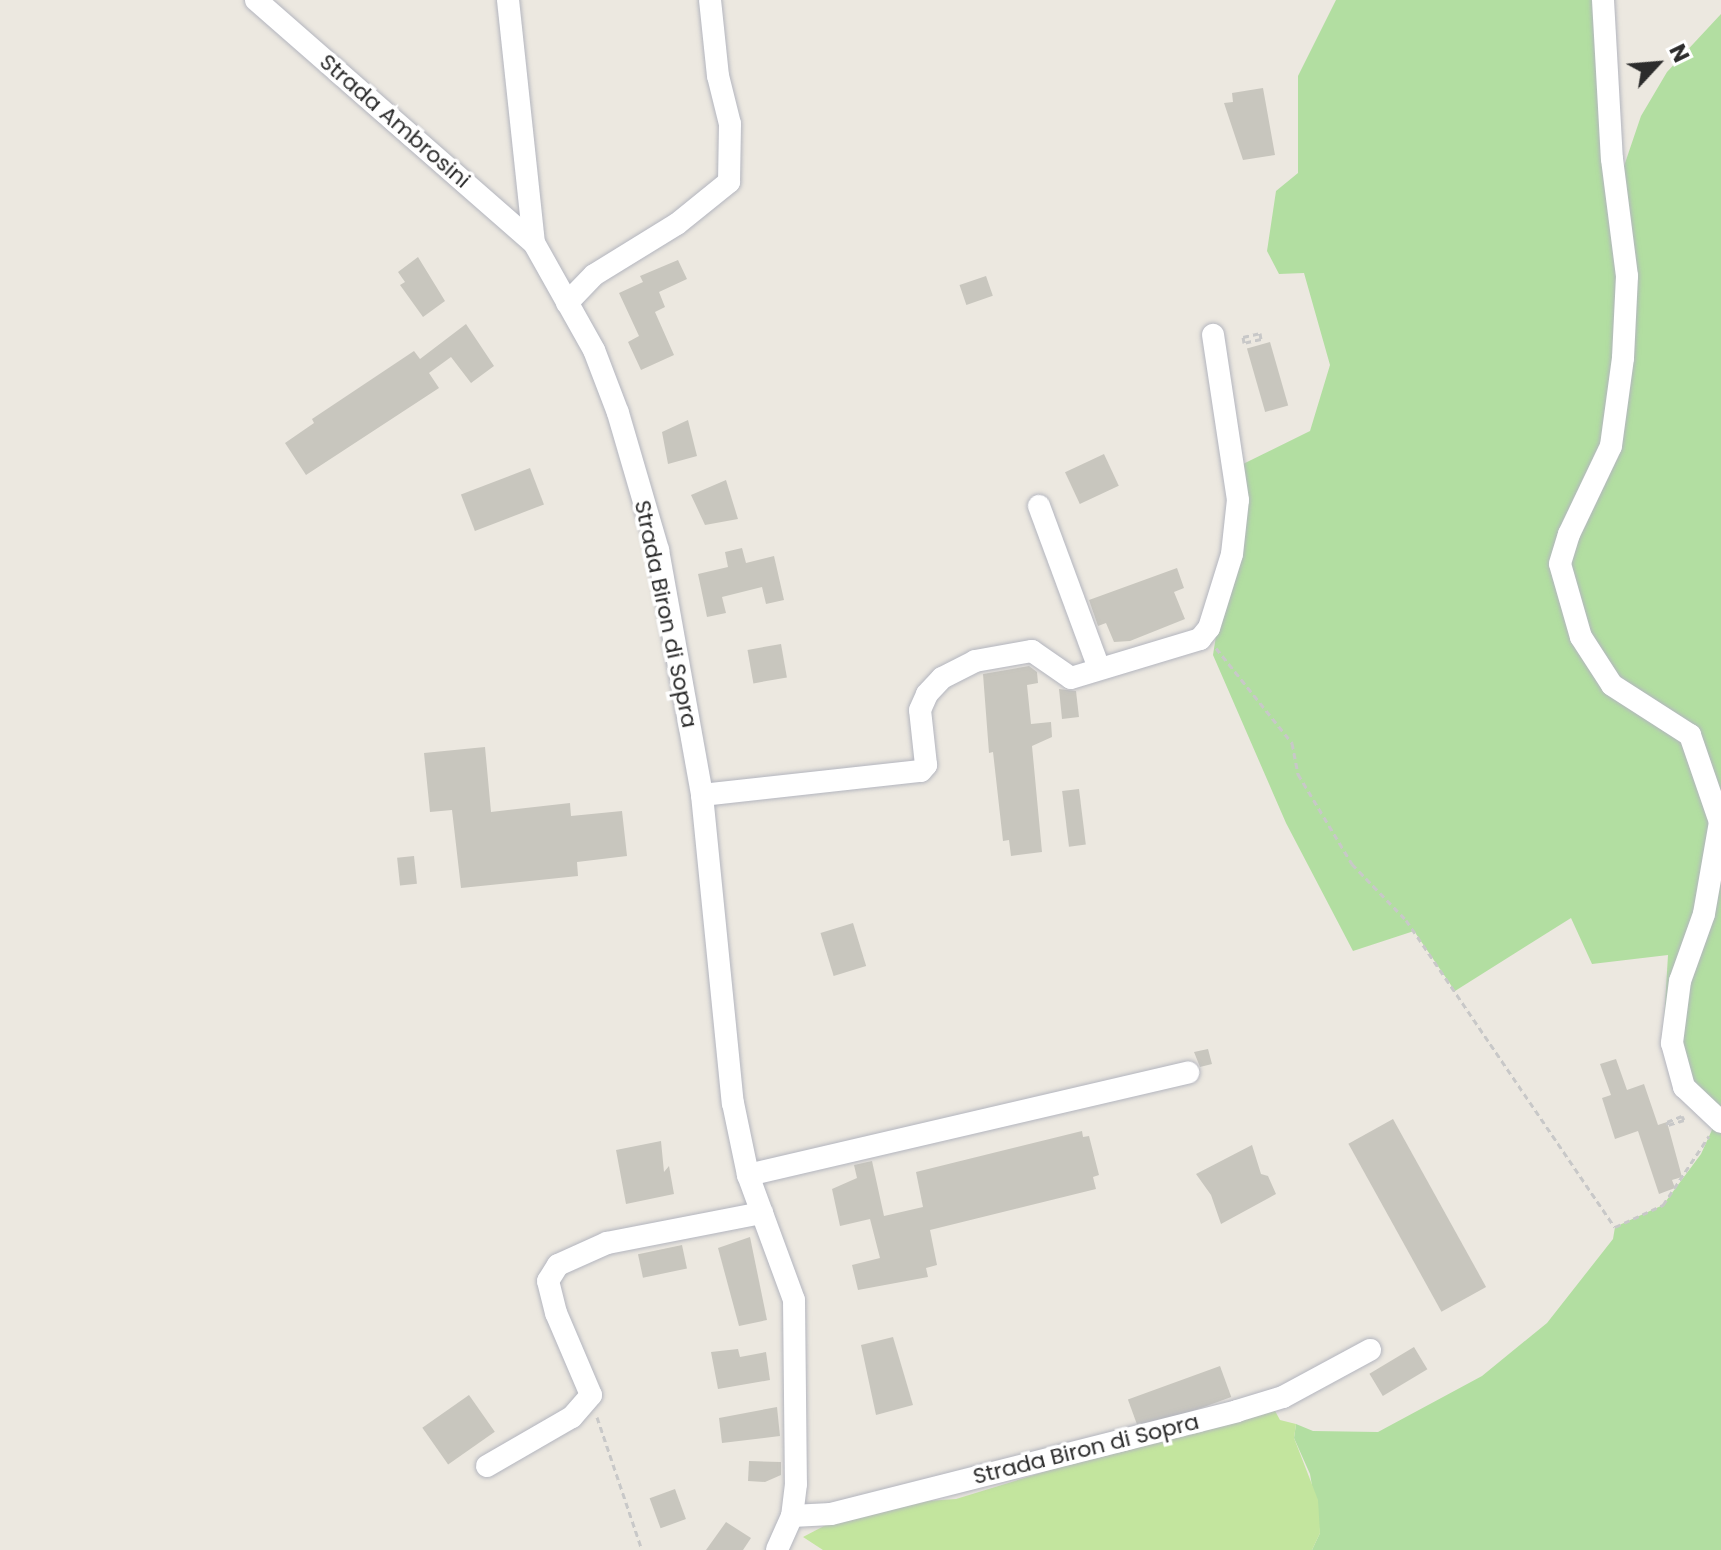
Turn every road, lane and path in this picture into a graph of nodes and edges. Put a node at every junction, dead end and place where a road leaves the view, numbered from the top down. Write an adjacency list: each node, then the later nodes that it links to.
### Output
1 (256, 0): 5 (street, Strada Ambrosini)
2 (508, 0): 5 (street)
3 (710, 0): 6 (street)
4 (1603, 0): 13 (street)
5 (534, 243): 6 (street, Strada Biron di Sopra)
6 (567, 303): 11 (street, Strada Biron di Sopra)
7 (1213, 335): 9 (street)
8 (1039, 506): 10 (street)
9 (1200, 639): 10 (street); 13 (path)
10 (1099, 668): 11 (street)
11 (702, 795): 14 (street, Strada Biron di Sopra)
12 (1188, 1073): 14 (street)
13 (1718, 1122)
14 (748, 1175): 15 (street, Strada Biron di Sopra)
15 (762, 1213): 17 (street); 19 (street, Strada Biron di Sopra)
16 (1370, 1350): 19 (street, Strada Biron di Sopra)
17 (591, 1395): 18 (street); 20 (path)
18 (487, 1466)
19 (792, 1516): 21 (street, Strada Biron di Sopra)
20 (642, 1550)
21 (777, 1550)

